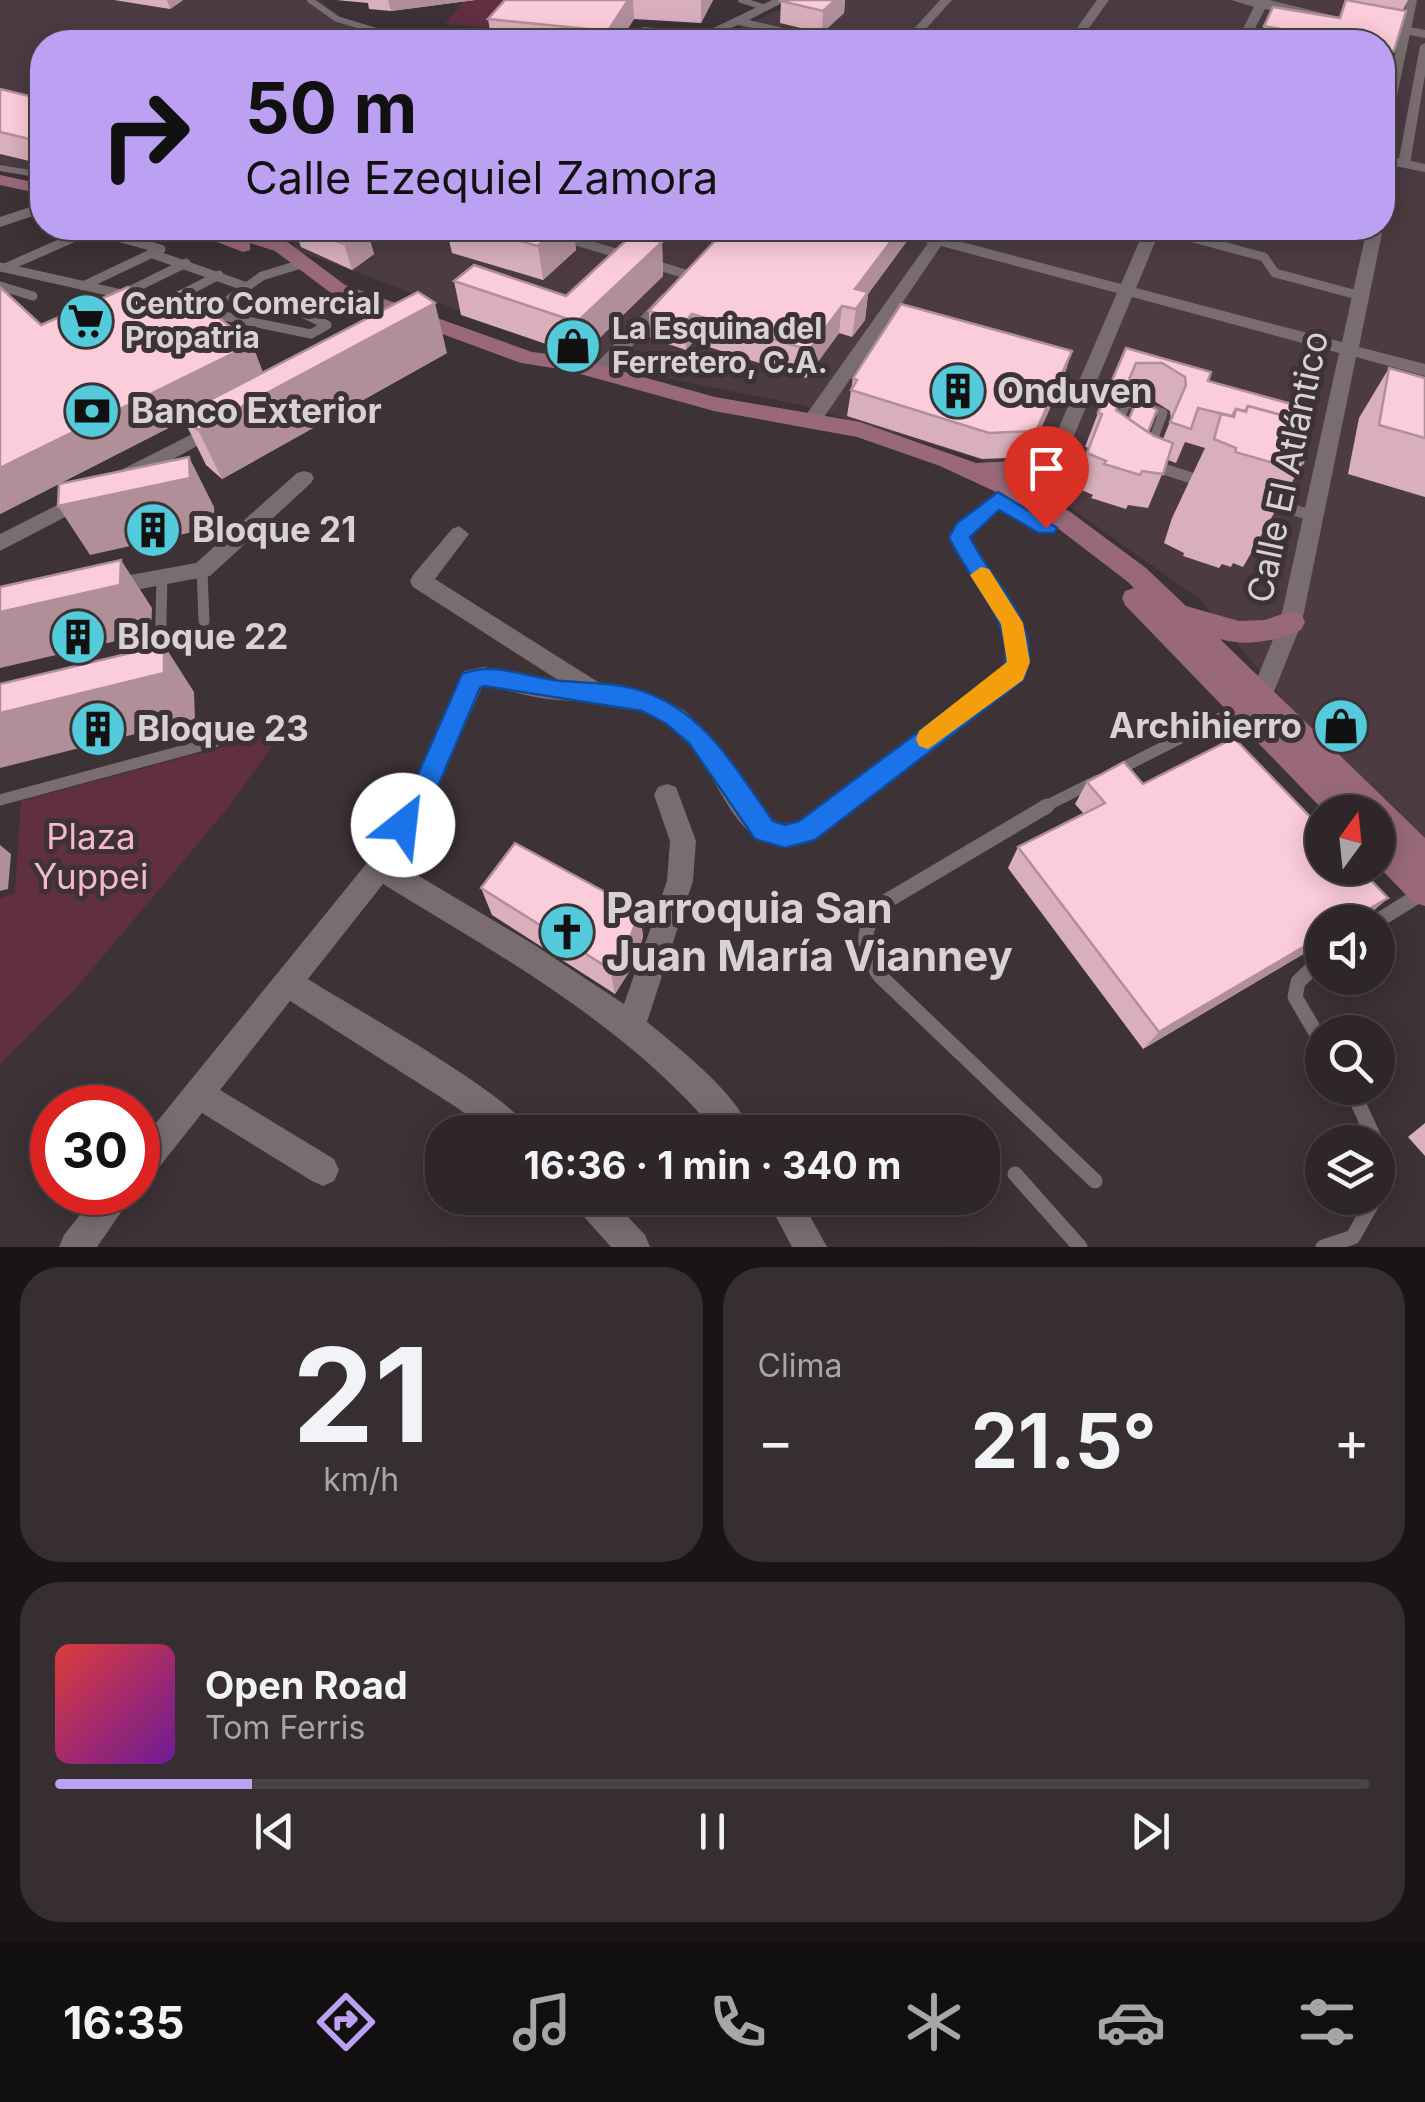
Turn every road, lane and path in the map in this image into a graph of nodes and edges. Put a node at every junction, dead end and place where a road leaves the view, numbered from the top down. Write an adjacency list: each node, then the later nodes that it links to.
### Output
1 (310, 0): 11 (lane)
2 (741, 0): 9 (lane)
3 (782, 0): 9 (street)
4 (1102, 0): 15 (street)
5 (1237, 0): 8 (street)
6 (1412, 0): 17 (street)
7 (939, 2): 14 (street)
8 (1262, 2): 16 (street); 17 (street)
9 (766, 8): 10 (street)
10 (737, 21): 12 (street); 13 (street)
11 (374, 30)
12 (718, 30)
13 (779, 30)
14 (917, 30)
15 (1082, 30)
16 (1248, 30)
17 (1406, 30): 18 (street); 20 (street)
18 (1425, 34)
19 (1425, 46): 22 (street)
20 (1395, 81)
21 (1395, 96): 22 (street)
22 (1415, 100): 23 (street)
23 (1395, 153)
24 (1395, 162): 26 (street)
25 (0, 168): 27 (lane)
26 (1425, 168)
27 (30, 173)
28 (0, 180): 29 (main road)
29 (30, 186)
30 (30, 212): 31 (street)
31 (0, 222)
32 (70, 240): 45 (lane)
33 (130, 240): 43 (lane)
34 (225, 240): 42 (main road)
35 (264, 240): 42 (main road)
36 (580, 240): 46 (lane)
37 (938, 240): 66 (street)
38 (962, 240): 52 (street)
39 (1149, 240): 52 (street)
40 (1200, 240): 55 (lane)
41 (1373, 240): 55 (street, Calle El Atlántico)
42 (291, 249): 48 (main road); 51 (lane)
43 (153, 254): 44 (lane); 50 (lane)
44 (188, 262): 47 (lane); 53 (lane)
45 (4, 267): 50 (lane)
46 (694, 270): 64 (street)
47 (221, 274): 51 (lane); 57 (lane)
48 (321, 276): 59 (main road); 62 (main road)
49 (0, 286): 54 (lane)
50 (84, 286): 53 (lane)
51 (247, 287): 58 (lane)
52 (1124, 290): 61 (street); 69 (street)
53 (123, 294): 57 (lane)
54 (33, 296)
55 (1361, 296): 61 (street, Calle El Atlántico)
56 (275, 300): 58 (lane)
57 (165, 303): 58 (lane)
58 (210, 313)
59 (413, 316): 60 (street); 62 (main road)
60 (387, 332)
61 (1349, 351): 63 (street); 75 (street, Calle El Atlántico)
62 (567, 363): 64 (main road)
63 (1425, 370)
64 (598, 372): 66 (main road)
65 (244, 412): 77 (street)
66 (812, 422): 68 (main road); 73 (main road)
67 (1112, 438): 71 (lane)
68 (949, 460): 69 (main road); 74 (main road)
69 (1052, 465): 74 (street)
70 (304, 478): 78 (street)
71 (1220, 486)
72 (1257, 498): 75 (lane)
73 (998, 500): 74 (main road); 86 (street)
74 (1029, 508): 80 (main road)
75 (1313, 516): 84 (street, Calle El Atlántico)
76 (459, 534): 86 (street)
77 (0, 543)
78 (202, 570): 79 (street); 83 (lane)
79 (162, 578): 81 (street); 85 (lane)
80 (1135, 586): 82 (main road); 87 (main road)
81 (81, 590)
82 (1172, 608): 84 (main road); 87 (main road)
83 (204, 621)
84 (1291, 622): 87 (street, Calle El Atlántico)
85 (160, 660)
86 (592, 691): 96 (street)
87 (1251, 702): 89 (main road); 90 (main road); 109 (lane)
88 (215, 742): 92 (lane)
89 (1330, 795)
90 (1357, 795)
91 (666, 796): 102 (street)
92 (0, 800)
93 (1395, 831): 94 (main road)
94 (1425, 860)
95 (1395, 862): 97 (main road)
96 (380, 867): 100 (street); 102 (street)
97 (1425, 891): 98 (lane)
98 (1395, 910)
99 (1305, 975): 101 (lane)
100 (287, 984): 103 (street); 104 (street)
101 (1306, 1015)
102 (631, 1025): 105 (street)
103 (197, 1093): 106 (street); 107 (street)
104 (493, 1115)
105 (722, 1115)
106 (160, 1141)
107 (323, 1170)
108 (1014, 1174): 117 (lane)
109 (1095, 1181)
110 (101, 1215): 114 (street)
111 (604, 1215): 115 (street)
112 (792, 1215): 116 (street)
113 (1368, 1215): 118 (lane)
114 (76, 1247)
115 (634, 1247)
116 (810, 1247)
117 (1080, 1247)
118 (1323, 1247)

